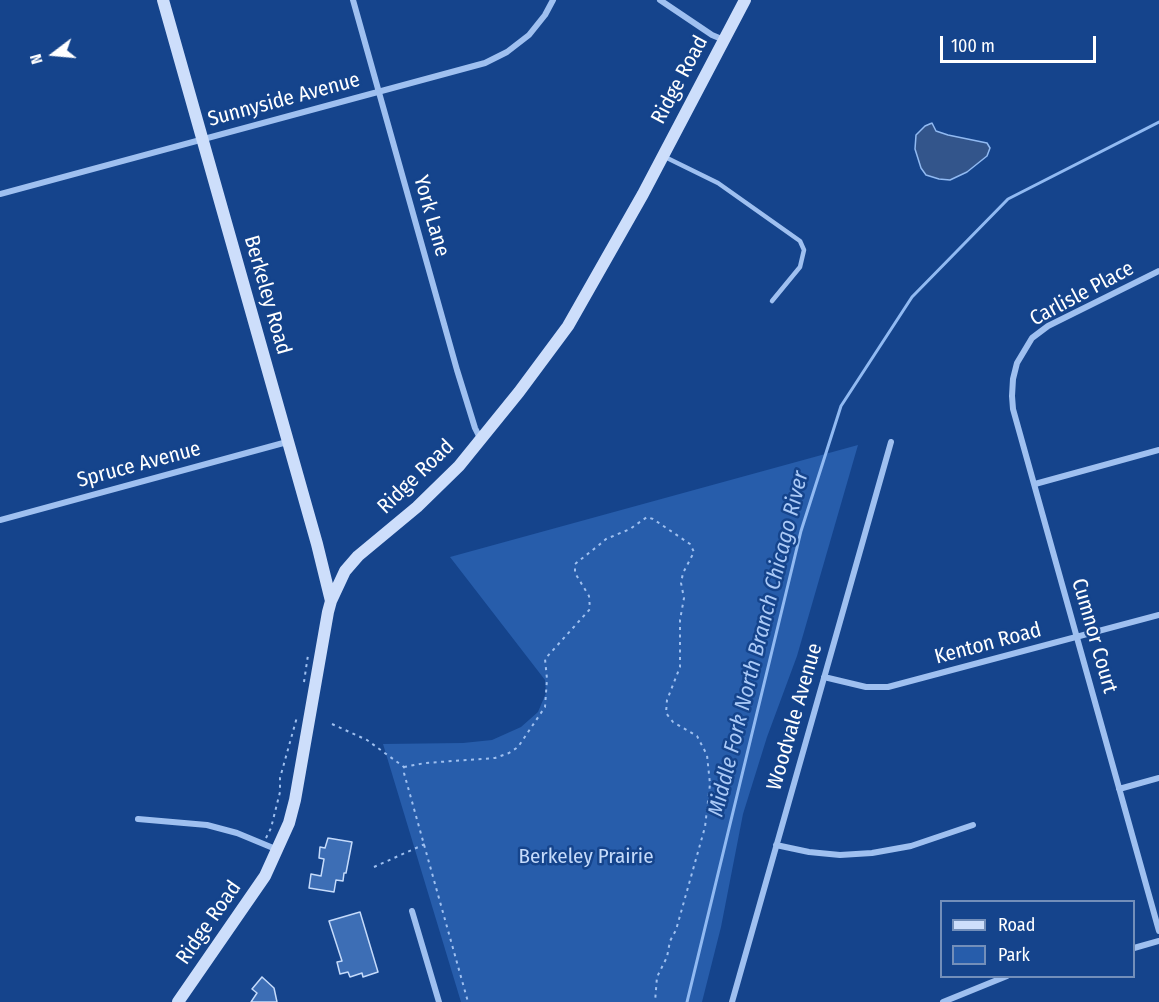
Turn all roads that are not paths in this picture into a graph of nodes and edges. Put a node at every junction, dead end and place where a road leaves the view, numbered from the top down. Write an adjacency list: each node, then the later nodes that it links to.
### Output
1 (163, 0): 8 (street, Berkeley Road)
2 (352, 0): 7 (street, York Lane)
3 (553, 0): 7 (street, Sunnyside Avenue)
4 (660, 0): 6 (street)
5 (745, 0): 6 (street, Ridge Road)
6 (724, 40): 9 (street, Ridge Road)
7 (379, 92): 8 (street, Sunnyside Avenue); 14 (street, York Lane)
8 (203, 139): 10 (street, Sunnyside Avenue); 15 (street, Berkeley Road)
9 (663, 156): 12 (lane); 14 (street, Ridge Road)
10 (0, 194)
11 (1159, 272): 13 (street, Carlisle Place)
12 (772, 301)
13 (1023, 350): 18 (street, Cumnor Court)
14 (481, 440): 20 (street, Ridge Road)
15 (287, 442): 19 (street, Spruce Avenue); 20 (street, Berkeley Road)
16 (891, 442): 23 (street, Woodvale Avenue)
17 (1159, 450): 18 (street)
18 (1035, 484): 22 (street, Cumnor Court)
19 (0, 520)
20 (331, 601): 29 (street, Ridge Road)
21 (1159, 615): 22 (street, Kenton Road)
22 (1077, 637): 23 (street, Kenton Road); 25 (street, Cumnor Court)
23 (824, 677): 28 (street, Woodvale Avenue)
24 (1159, 778): 25 (street)
25 (1119, 789): 31 (street, Cumnor Court)
26 (138, 819): 29 (street)
27 (973, 825): 28 (street)
28 (776, 845): 37 (street, Woodvale Avenue)
29 (278, 850): 35 (street, Ridge Road)
30 (412, 911): 36 (street)
31 (1159, 931)
32 (1159, 941): 33 (street)
33 (1135, 948)
34 (1002, 978): 38 (street)
35 (178, 1002)
36 (439, 1002)
37 (732, 1002)
38 (943, 1002)

